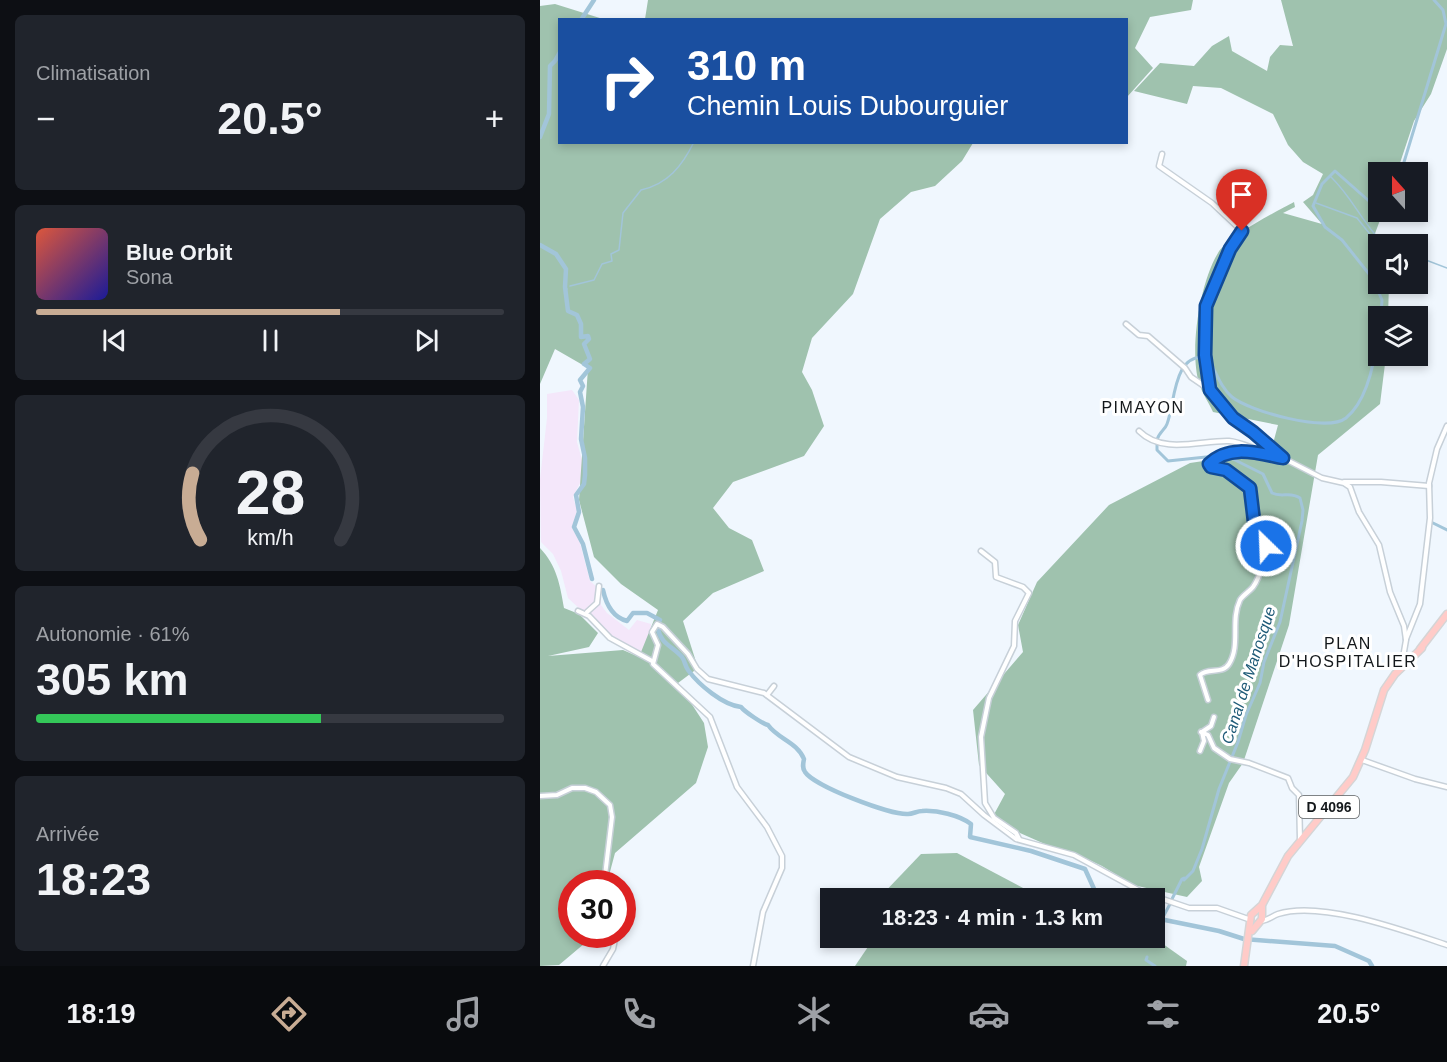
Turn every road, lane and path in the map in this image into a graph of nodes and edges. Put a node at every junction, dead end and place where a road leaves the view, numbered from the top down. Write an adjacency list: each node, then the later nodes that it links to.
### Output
1 (1162, 154): 3 (street)
2 (1127, 325): 3 (street)
3 (1210, 390): 6 (street)
4 (1447, 426): 8 (street)
5 (1139, 431): 6 (street)
6 (1283, 458): 7 (street); 21 (street)
7 (1344, 483): 8 (street); 14 (street)
8 (1429, 486): 14 (street)
9 (981, 551): 29 (street)
10 (599, 586): 12 (street)
11 (578, 611): 16 (street)
12 (587, 612)
13 (1447, 614): 15 (main road, D 4096)
14 (1406, 640): 17 (street)
15 (1422, 648): 17 (main road, D 4096); 18 (main road, D 4096)
16 (652, 661): 20 (street); 36 (street)
17 (1401, 668): 18 (street); 22 (main road, D 4096)
18 (1392, 681): 22 (main road, D 4096)
19 (774, 686): 20 (street)
20 (767, 695): 29 (street)
21 (1208, 700)
22 (1379, 701): 26 (main road, D 4096)
23 (1214, 717): 24 (street)
24 (1202, 732): 25 (street); 30 (street)
25 (1200, 751)
26 (1362, 760): 27 (street); 30 (main road, D 4096)
27 (1447, 787)
28 (540, 796): 31 (street)
29 (1020, 840): 32 (street)
30 (1300, 840): 32 (main road, D 4096)
31 (606, 870)
32 (1258, 918): 33 (street); 37 (main road, D 4096)
33 (1447, 945)
34 (613, 948): 35 (street)
35 (603, 966)
36 (753, 966)
37 (1244, 966)

